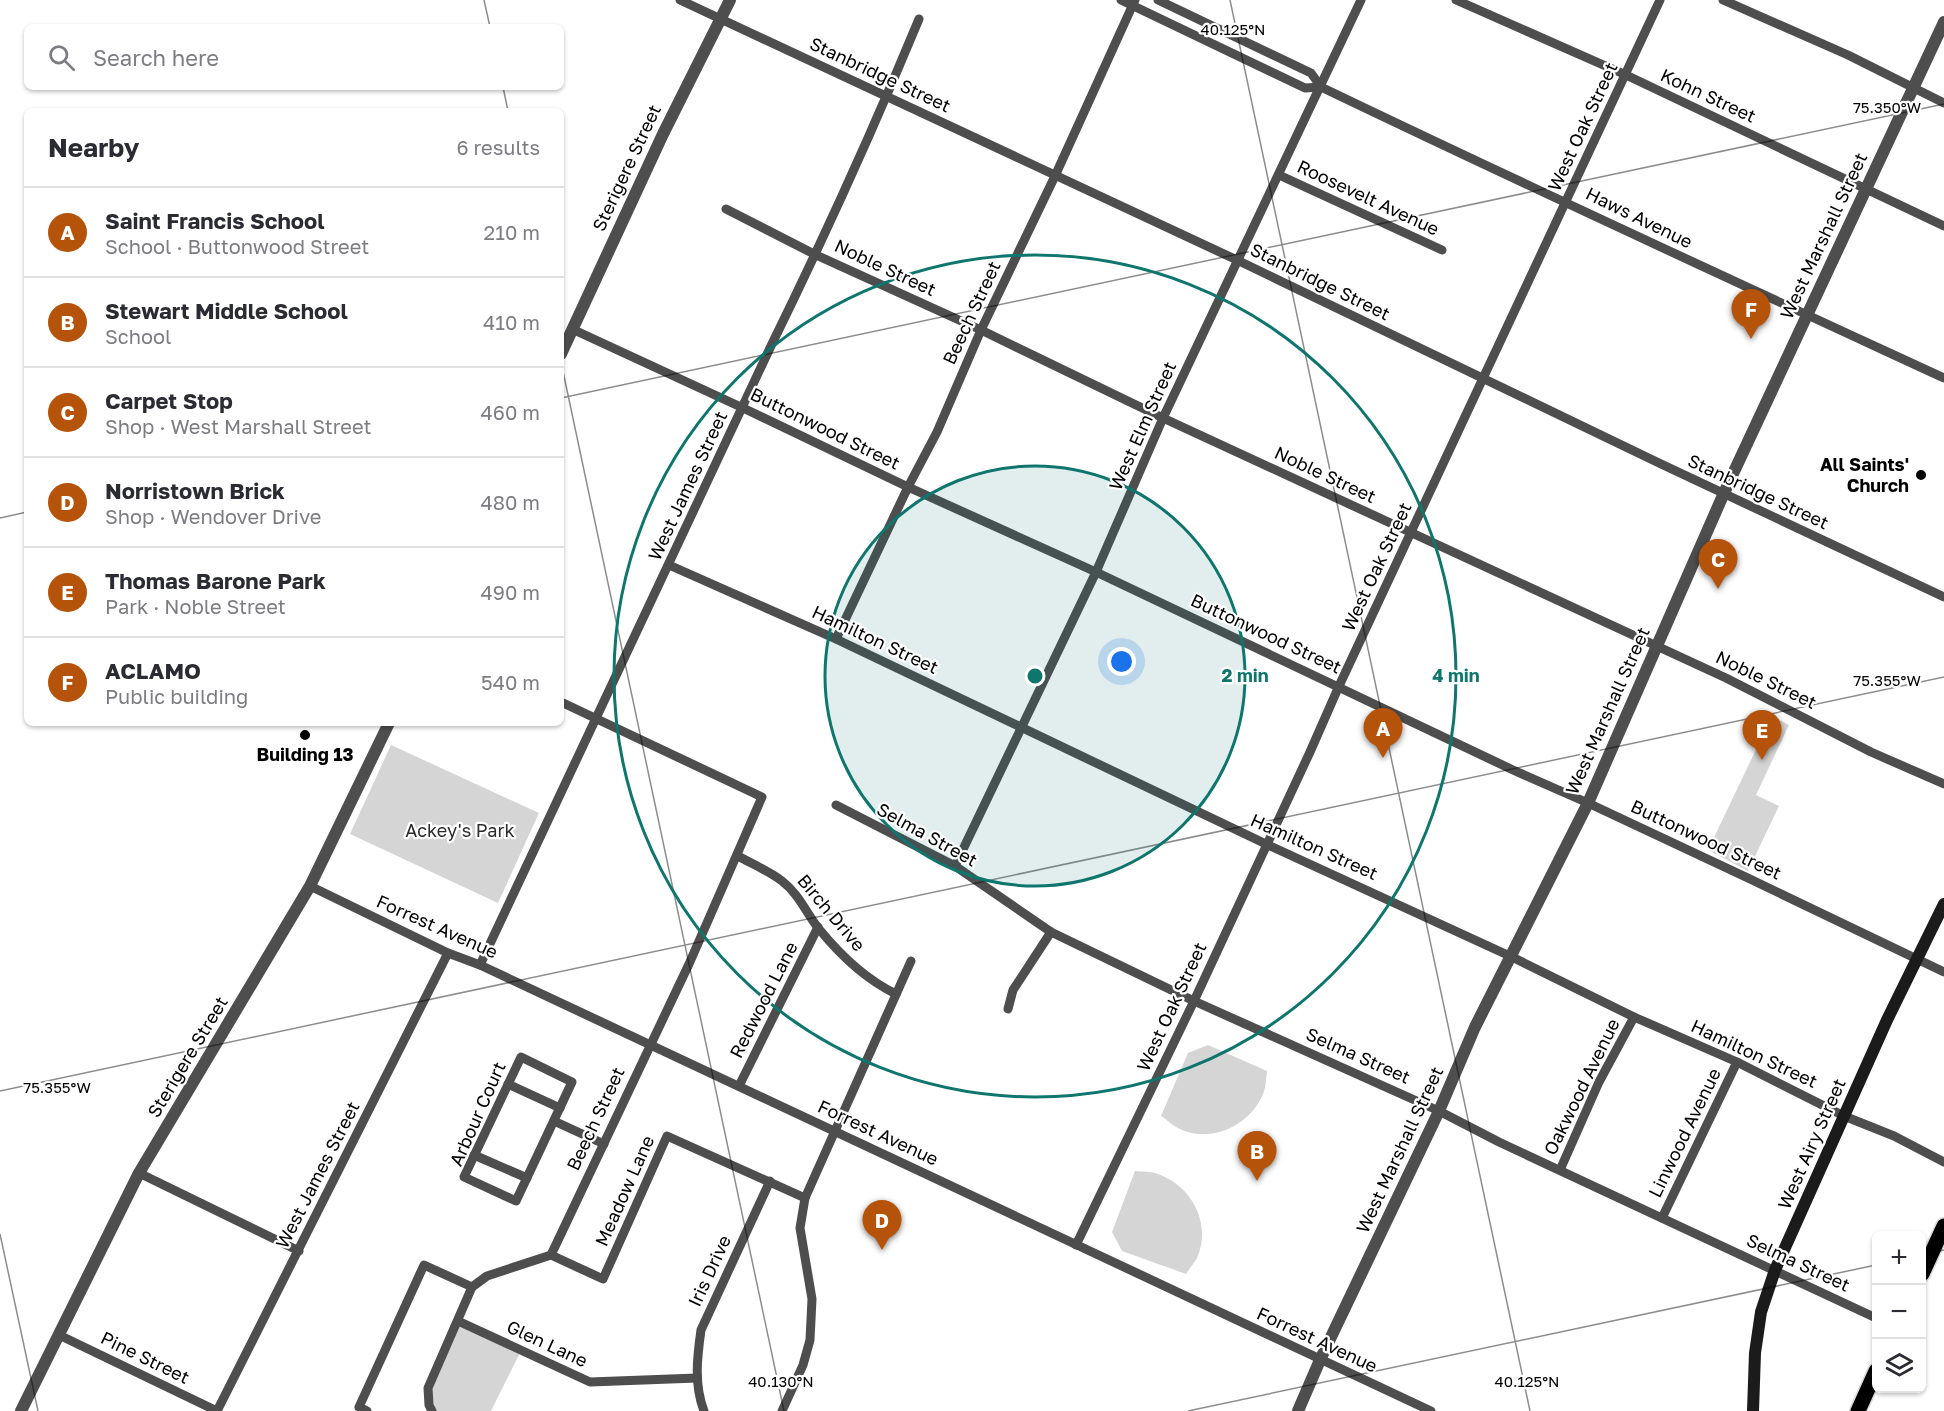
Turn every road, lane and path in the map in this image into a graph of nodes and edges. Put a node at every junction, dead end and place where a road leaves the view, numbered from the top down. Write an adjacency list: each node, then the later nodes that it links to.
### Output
1 (680, 0): 10 (street, Stanbridge Street)
2 (729, 0): 10 (street, Sterigere Street)
3 (1120, 0): 9 (street, Haws Avenue)
4 (1158, 0): 13 (street, Haws Avenue)
5 (1361, 0): 16 (street, West Elm Street)
6 (1456, 0): 15 (street, Kohn Street)
7 (1660, 0): 15 (street, West Oak Street)
8 (1723, 0): 17 (street)
9 (1134, 3): 14 (street, Haws Avenue); 21 (street, Beech Street)
10 (721, 19): 18 (street, Stanbridge Street); 30 (street, Sterigere Street)
11 (919, 19): 18 (street, West James Street)
12 (1944, 22): 17 (street, West Marshall Street)
13 (1238, 38): 14 (street); 16 (street, Haws Avenue)
14 (1231, 53): 16 (street, Haws Avenue)
15 (1626, 75): 22 (street, Kohn Street); 23 (street, West Oak Street)
16 (1321, 87): 20 (street, West Elm Street); 23 (street, Haws Avenue)
17 (1913, 88): 19 (street); 22 (street, West Marshall Street)
18 (887, 97): 21 (street, Stanbridge Street); 27 (street, West James Street)
19 (1944, 103)
20 (1279, 175): 26 (street, Roosevelt Avenue); 28 (street, West Elm Street)
21 (1055, 176): 28 (street, Stanbridge Street); 31 (street, Beech Street)
22 (1866, 190): 25 (street, Kohn Street); 29 (street, West Marshall Street)
23 (1566, 202): 29 (street, Haws Avenue); 33 (street, West Oak Street)
24 (726, 209): 27 (street, Noble Street)
25 (1944, 226)
26 (1442, 250)
27 (816, 255): 31 (street, Noble Street); 35 (street, West James Street)
28 (1239, 261): 33 (street, Stanbridge Street); 36 (street, West Elm Street)
29 (1807, 316): 34 (street, Haws Avenue); 38 (street, West Marshall Street)
30 (572, 329): 32 (street, Sterigere Street); 35 (street, Buttonwood Street)
31 (981, 330): 36 (street, Noble Street); 37 (street, Beech Street)
32 (564, 347)
33 (1483, 378): 38 (street, Stanbridge Street); 39 (street, West Oak Street)
34 (1944, 378)
35 (743, 408): 37 (street, Buttonwood Street); 40 (street, West James Street)
36 (1163, 418): 39 (street, Noble Street); 41 (street, West Elm Street)
37 (908, 487): 41 (street, Buttonwood Street); 43 (street, Beech Street)
38 (1724, 493): 42 (street, Stanbridge Street); 44 (street, West Marshall Street)
39 (1411, 533): 44 (street, Noble Street); 45 (street, West Oak Street)
40 (669, 565): 43 (street, Hamilton Street); 47 (street, West James Street)
41 (1096, 572): 45 (street, Buttonwood Street); 49 (street, West Elm Street)
42 (1944, 597)
43 (836, 639): 49 (street, Hamilton Street)
44 (1656, 646): 50 (street, Noble Street); 51 (street, West Marshall Street)
45 (1339, 686): 51 (street, Buttonwood Street); 53 (street, West Oak Street)
46 (564, 703): 47 (street)
47 (597, 718): 54 (street, Beech Street); 64 (street, West James Street)
48 (388, 726): 56 (street, Sterigere Street)
49 (1022, 728): 53 (street, Hamilton Street); 55 (street, West Elm Street)
50 (1944, 784)
51 (1588, 803): 61 (street, West Marshall Street); 63 (street, Buttonwood Street)
52 (836, 805): 55 (street, Selma Street)
53 (1266, 844): 61 (street, Hamilton Street); 67 (street, West Oak Street)
54 (738, 856): 58 (street, Birch Drive); 70 (street, Beech Street)
55 (955, 866): 59 (street, Selma Street)
56 (310, 886): 60 (street, Forrest Avenue); 83 (street, Sterigere Street)
57 (1944, 904): 63 (main road, West Airy Street)
58 (818, 927): 66 (street, Birch Drive); 73 (street, Redwood Lane)
59 (1051, 932): 67 (street, Selma Street); 68 (street)
60 (448, 953): 64 (street, Forrest Avenue); 90 (street, West James Street)
61 (1512, 957): 69 (street, Hamilton Street); 75 (street, West Marshall Street)
62 (911, 961): 66 (street)
63 (1918, 961): 65 (street, Buttonwood Street); 76 (main road, West Airy Street)
64 (480, 965): 70 (street, Forrest Avenue)
65 (1944, 972)
66 (897, 994): 78 (street)
67 (1194, 1000): 75 (street, Selma Street); 89 (street, West Oak Street)
68 (1008, 1009)
69 (1634, 1017): 71 (street, Hamilton Street); 82 (street, Oakwood Avenue)
70 (650, 1044): 73 (street, Forrest Avenue); 79 (street, Beech Street)
71 (1737, 1062): 76 (street, Hamilton Street); 87 (street, Linwood Avenue)
72 (508, 1084): 74 (street); 74 (street, Arbour Court); 80 (street, Arbour Court)
73 (739, 1086): 78 (street, Forrest Avenue)
74 (560, 1108): 77 (street, Arbour Court)
75 (1439, 1111): 82 (street, Selma Street); 98 (street, West Marshall Street)
76 (1844, 1116): 81 (street, Hamilton Street); 93 (main road, West Airy Street)
77 (554, 1121): 79 (street); 84 (street, Arbour Court)
78 (834, 1131): 86 (street); 89 (street, Forrest Avenue)
79 (604, 1144): 91 (street, Beech Street)
80 (474, 1155): 84 (street); 84 (street, Arbour Court)
81 (1944, 1162)
82 (1560, 1170): 87 (street, Selma Street)
83 (139, 1173): 90 (street); 97 (street, Sterigere Street)
84 (527, 1178)
85 (770, 1181): 86 (street, Meadow Lane); 91 (street, Meadow Lane); 99 (street, Iris Drive)
86 (805, 1198): 106 (street)
87 (1662, 1218): 93 (street, Selma Street)
88 (1944, 1226): 92 (main road)
89 (1076, 1245): 98 (street, Forrest Avenue)
90 (299, 1251): 103 (street, West James Street)
91 (551, 1255): 94 (street)
92 (1926, 1265)
93 (1775, 1270): 95 (street, Selma Street); 109 (main road, West Airy Street)
94 (472, 1287): 96 (street); 101 (street)
95 (1872, 1316)
96 (458, 1321): 99 (street, Glen Lane); 104 (street)
97 (59, 1335): 102 (street, Sterigere Street); 103 (street, Pine Street)
98 (1320, 1360): 107 (street, West Marshall Street); 108 (street, Forrest Avenue)
99 (697, 1378): 105 (street, Iris Drive)
100 (1872, 1380): 110 (main road)
101 (363, 1409)
102 (21, 1411)
103 (217, 1411)
104 (432, 1411)
105 (704, 1411)
106 (782, 1411)
107 (1298, 1411)
108 (1431, 1411)
109 (1753, 1411)
110 (1858, 1411)

